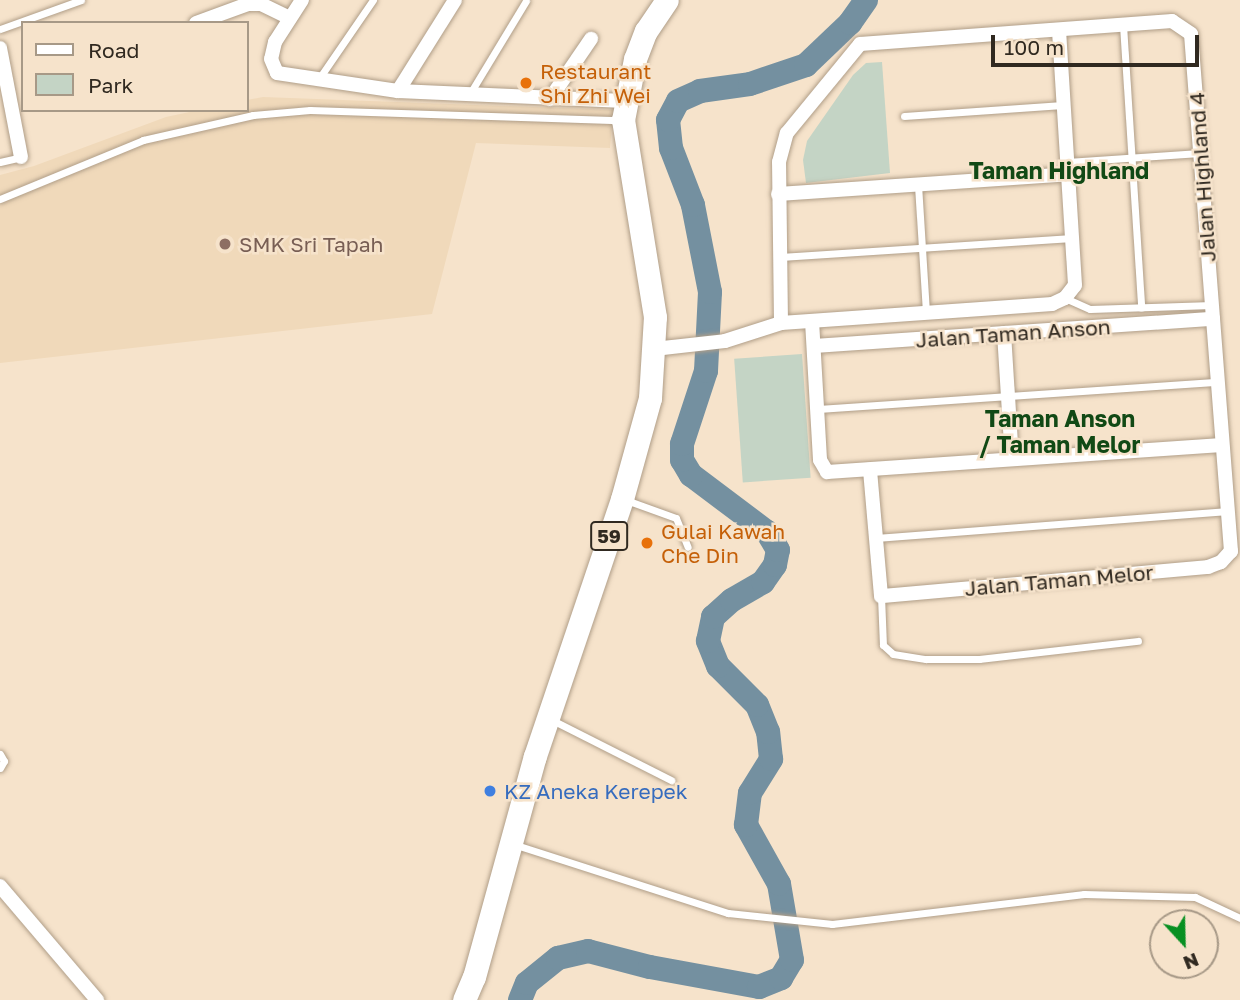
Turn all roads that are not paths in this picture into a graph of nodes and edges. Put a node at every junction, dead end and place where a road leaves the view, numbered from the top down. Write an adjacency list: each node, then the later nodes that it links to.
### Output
1 (80, 0): 9 (lane)
2 (302, 0): 7 (street)
3 (373, 0): 16 (lane)
4 (455, 0): 19 (street)
5 (667, 0): 23 (main road, 59)
6 (526, 1): 20 (lane)
7 (290, 18): 10 (street); 16 (street)
8 (21, 21): 12 (lane)
9 (22, 21)
10 (201, 21)
11 (1123, 25): 13 (street, Jalan Highland 4); 25 (street, Jalan Highland 4); 27 (lane)
12 (0, 29)
13 (1059, 31): 22 (street); 31 (street, Jalan Highland 4)
14 (591, 39): 21 (street)
15 (0, 48): 18 (street)
16 (317, 81): 19 (street)
17 (21, 87): 18 (street)
18 (8, 91): 26 (street)
19 (398, 91): 20 (street)
20 (468, 96): 21 (street)
21 (550, 99): 23 (street)
22 (1063, 105): 24 (lane); 29 (street)
23 (624, 110): 32 (lane); 44 (main road, 59)
24 (904, 116)
25 (1200, 153): 27 (lane); 38 (street, Jalan Highland 4)
26 (20, 157): 28 (lane)
27 (1131, 158): 29 (lane); 37 (lane)
28 (0, 162)
29 (1067, 168): 30 (street); 33 (street)
30 (918, 184): 31 (street); 34 (lane)
31 (778, 194): 35 (street)
32 (0, 199)
33 (1072, 238): 34 (lane); 36 (street)
34 (922, 247): 35 (lane); 39 (lane)
35 (779, 257): 41 (street)
36 (1065, 298): 37 (lane); 39 (street)
37 (1141, 307): 38 (lane)
38 (1212, 312): 42 (street, Jalan Taman Anson); 45 (street, Jalan Highland 4)
39 (926, 313): 40 (street)
40 (812, 321): 41 (street); 43 (street)
41 (781, 323): 44 (street)
42 (1004, 333): 43 (street, Jalan Taman Anson); 46 (street)
43 (814, 346): 47 (street)
44 (654, 349): 51 (main road, 59)
45 (1218, 382): 46 (lane); 48 (street, Jalan Highland 4)
46 (1008, 396): 47 (lane); 49 (street)
47 (817, 409): 50 (street)
48 (1222, 445): 49 (street); 52 (street, Jalan Highland 4)
49 (1012, 459): 50 (street)
50 (870, 469): 53 (street)
51 (622, 499): 54 (lane); 58 (main road, 59)
52 (1228, 511): 53 (lane); 55 (street, Jalan Highland 4)
53 (876, 538): 56 (street)
54 (688, 547)
55 (1231, 551): 56 (street, Jalan Taman Melor)
56 (881, 596): 57 (lane)
57 (1138, 641)
58 (547, 718): 61 (lane); 62 (main road, 59)
59 (0, 754): 60 (lane)
60 (0, 768)
61 (671, 780)
62 (509, 843): 64 (lane); 66 (main road, 59)
63 (0, 886): 65 (street)
64 (1240, 918)
65 (97, 1000)
66 (464, 1000)

